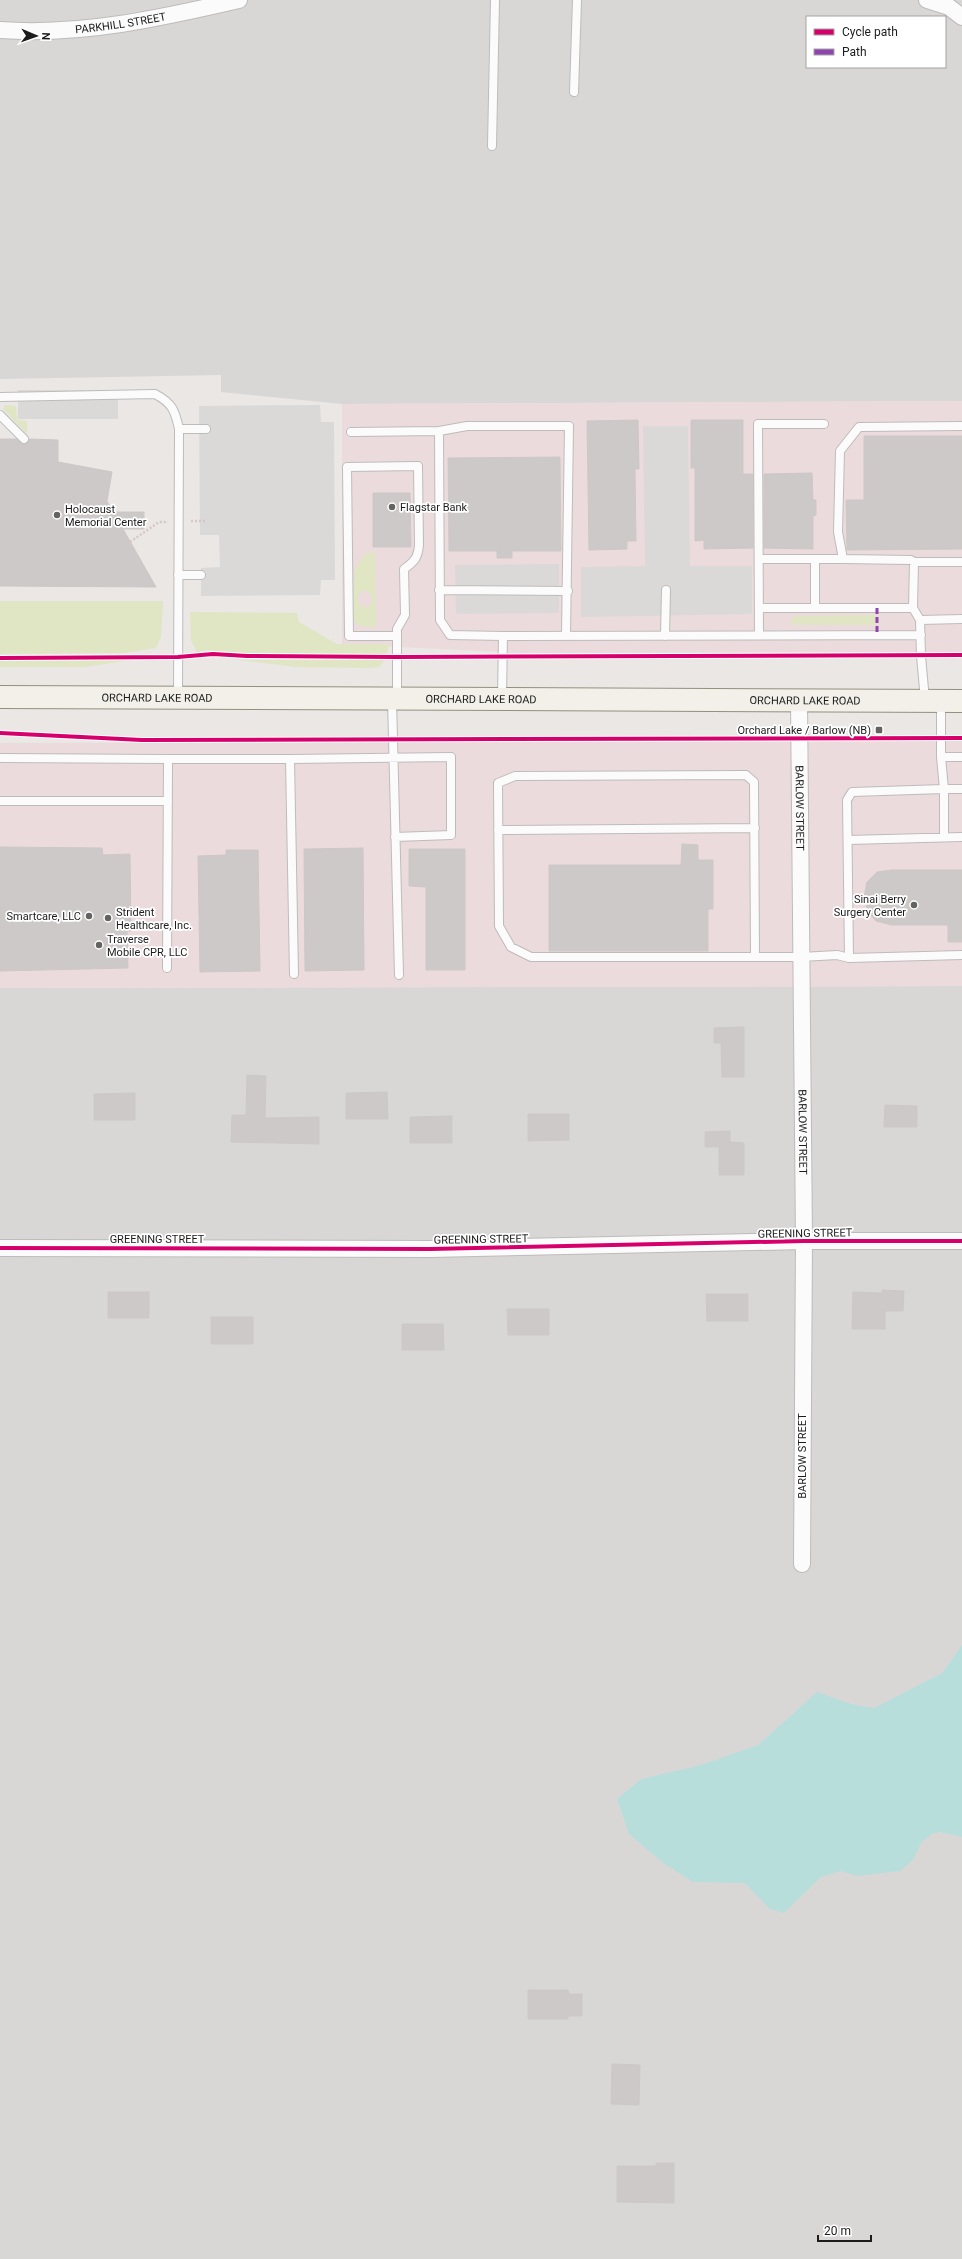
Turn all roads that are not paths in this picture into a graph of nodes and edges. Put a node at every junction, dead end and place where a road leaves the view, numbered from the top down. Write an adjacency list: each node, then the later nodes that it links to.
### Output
1 (239, 0): 6 (street, PARKHILL STREET)
2 (495, 0): 8 (lane)
3 (577, 0): 7 (lane)
4 (927, 0): 5 (street)
5 (962, 17)
6 (0, 30)
7 (574, 92)
8 (492, 146)
9 (0, 397): 13 (lane)
10 (0, 415): 17 (lane)
11 (824, 424): 18 (lane)
12 (962, 426): 20 (lane)
13 (180, 429): 14 (lane); 23 (lane)
14 (206, 429)
15 (351, 432): 16 (lane)
16 (439, 432): 25 (lane); 27 (lane)
17 (24, 439)
18 (759, 559): 19 (lane); 28 (lane)
19 (815, 559): 20 (lane); 29 (lane)
20 (843, 559): 21 (lane)
21 (914, 562): 22 (lane); 30 (lane)
22 (962, 562)
23 (178, 575): 24 (lane); 40 (lane)
24 (201, 575)
25 (439, 590): 27 (lane); 36 (lane)
26 (666, 590): 38 (lane)
27 (568, 591): 37 (lane)
28 (759, 608): 29 (lane); 33 (lane)
29 (815, 608): 30 (lane)
30 (913, 608): 32 (lane)
31 (962, 619): 32 (lane)
32 (920, 620): 34 (lane)
33 (759, 635): 34 (lane); 38 (lane)
34 (920, 635): 44 (lane)
35 (398, 636): 35 (lane); 41 (lane)
36 (503, 636): 37 (lane); 42 (lane)
37 (566, 636): 38 (lane)
38 (665, 636)
39 (0, 697): 40 (main road, ORCHARD LAKE ROAD)
40 (178, 698): 41 (main road, ORCHARD LAKE ROAD)
41 (395, 699): 42 (main road, ORCHARD LAKE ROAD); 45 (lane)
42 (502, 699): 43 (main road, ORCHARD LAKE ROAD)
43 (800, 700): 44 (main road, ORCHARD LAKE ROAD); 63 (street, BARLOW STREET)
44 (943, 701): 46 (lane)
45 (394, 756): 50 (lane); 57 (lane); 57 (lane)
46 (941, 757): 47 (lane); 51 (lane)
47 (962, 757)
48 (0, 758): 49 (lane)
49 (168, 759): 50 (lane); 54 (lane)
50 (290, 759): 66 (lane)
51 (944, 789): 52 (lane); 58 (lane); 60 (lane)
52 (962, 789)
53 (0, 801): 54 (lane)
54 (168, 801): 65 (lane)
55 (755, 828): 56 (lane); 56 (lane); 62 (lane)
56 (498, 830): 62 (lane)
57 (395, 837): 67 (lane)
58 (944, 837): 59 (lane); 60 (lane)
59 (962, 837)
60 (848, 840): 64 (lane)
61 (962, 955): 64 (lane)
62 (755, 957): 63 (lane)
63 (801, 957): 64 (lane); 68 (street, BARLOW STREET)
64 (849, 958)
65 (167, 968)
66 (294, 974)
67 (399, 976)
68 (804, 1241): 69 (street, GREENING STREET); 70 (street, GREENING STREET); 71 (street, BARLOW STREET)
69 (962, 1241)
70 (0, 1248)
71 (802, 1564)

